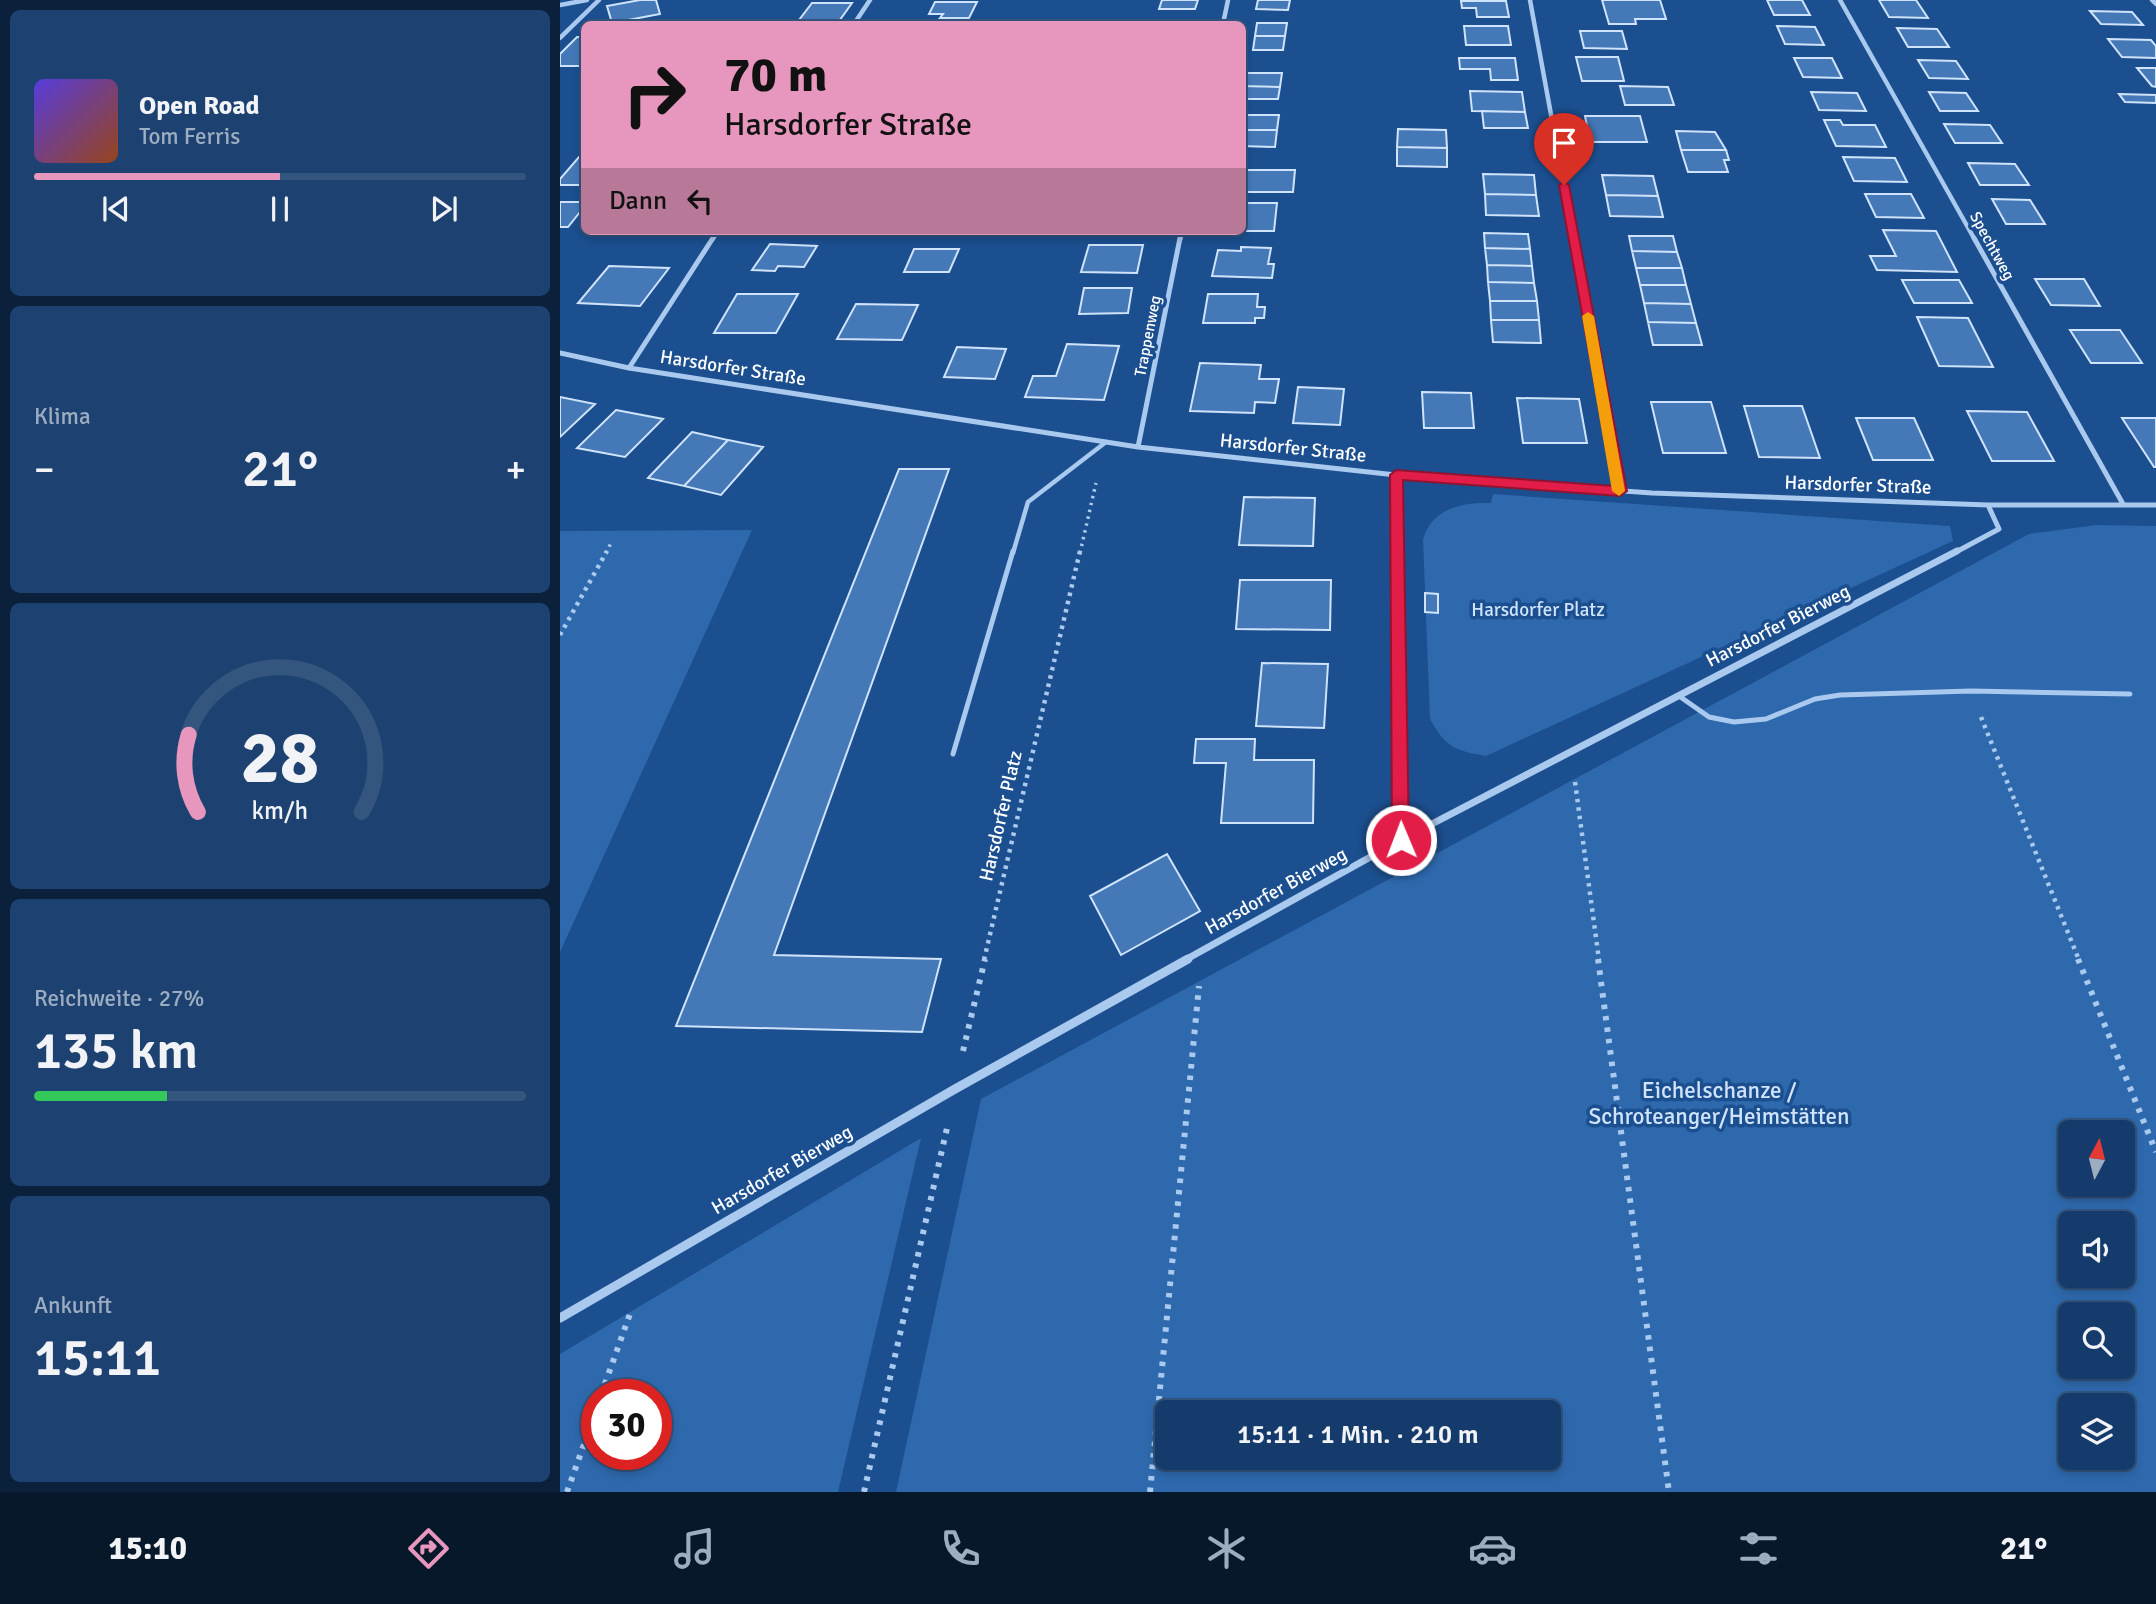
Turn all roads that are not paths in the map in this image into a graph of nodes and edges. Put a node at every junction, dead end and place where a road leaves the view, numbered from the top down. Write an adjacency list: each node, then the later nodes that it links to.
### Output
1 (587, 0): 9 (street)
2 (599, 0): 12 (street)
3 (870, 0): 10 (street)
4 (1228, 0): 11 (street)
5 (1530, 0): 20 (street)
6 (1840, 0): 21 (street, Spechtweg)
7 (2152, 0): 8 (street)
8 (2156, 4)
9 (560, 5)
10 (856, 21)
11 (1224, 21)
12 (560, 38)
13 (715, 235): 16 (street)
14 (1181, 235): 18 (street, Trappenweg)
15 (560, 352): 16 (street, Harsdorfer Straße)
16 (629, 368): 17 (street, Harsdorfer Straße)
17 (1106, 442): 18 (street, Harsdorfer Straße); 26 (lane)
18 (1138, 447): 19 (street, Harsdorfer Straße)
19 (1396, 475): 20 (street, Harsdorfer Straße); 27 (street)
20 (1620, 491): 22 (street, Harsdorfer Straße)
21 (2123, 504): 22 (street, Harsdorfer Straße); 23 (street, Harsdorfer Straße)
22 (1988, 505): 25 (street, Harsdorfer Bierweg)
23 (2156, 505)
24 (2130, 694): 25 (lane)
25 (1679, 696): 27 (street, Harsdorfer Bierweg)
26 (953, 754)
27 (1401, 840): 28 (street, Harsdorfer Bierweg)
28 (560, 1318)

